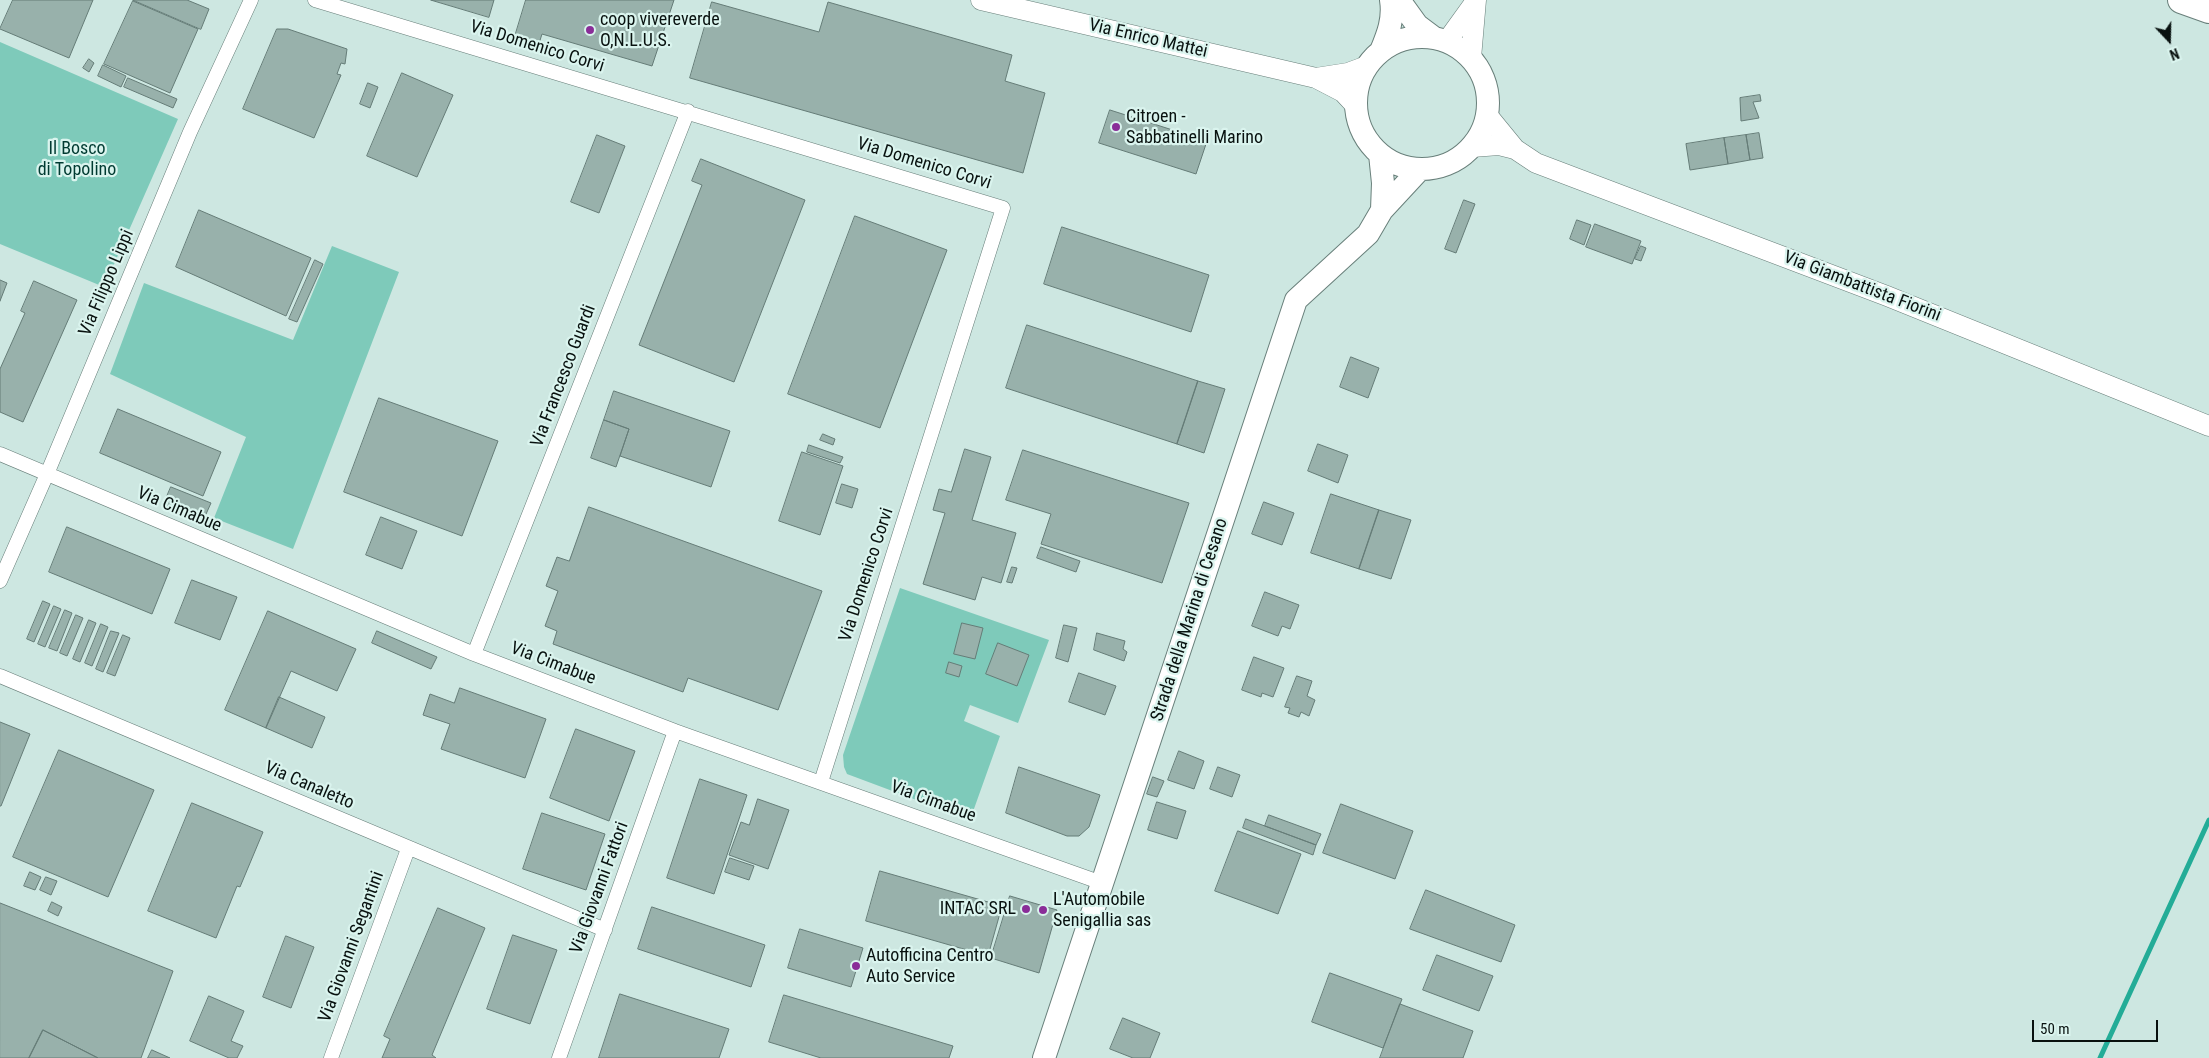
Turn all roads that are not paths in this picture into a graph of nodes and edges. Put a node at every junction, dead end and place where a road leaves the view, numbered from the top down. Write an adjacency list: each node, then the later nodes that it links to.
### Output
1 (251, 0): 23 (street, Via Filippo Lippi)
2 (315, 0): 14 (street, Via Domenico Corvi)
3 (981, 0): 12 (main road, Via Enrico Mattei)
4 (1391, 0): 11 (main road)
5 (1399, 0): 9 (main road)
6 (2181, 0): 8 (highway)
7 (1476, 1): 9 (main road); 10 (main road)
8 (2209, 10)
9 (1440, 39): 10 (main road); 11 (main road)
10 (1471, 58): 15 (main road)
11 (1374, 59): 12 (main road, Via Enrico Mattei); 13 (main road)
12 (1316, 78): 13 (main road, Via Enrico Mattei)
13 (1356, 106): 18 (main road)
14 (688, 111): 25 (street, Via Francesco Guardi); 28 (street, Via Domenico Corvi)
15 (1488, 116): 16 (main road); 17 (main road, Via Giambattista Fiorini)
16 (1472, 147): 17 (main road, Via Giambattista Fiorini); 19 (main road)
17 (1515, 149): 21 (main road, Via Giambattista Fiorini)
18 (1380, 154): 19 (main road); 20 (main road, Strada della Marina di Cesano)
19 (1420, 169): 20 (main road, Strada della Marina di Cesano)
20 (1382, 210): 30 (main road, Strada della Marina di Cesano)
21 (2209, 426)
22 (0, 454): 23 (street, Via Cimabue)
23 (47, 474): 24 (street, Via Filippo Lippi); 25 (street, Via Cimabue)
24 (0, 581)
25 (474, 654): 27 (street, Via Cimabue)
26 (0, 676): 29 (street, Via Canaletto)
27 (675, 731): 28 (street, Via Cimabue); 31 (street, Via Giovanni Fattori)
28 (821, 782): 30 (street, Via Cimabue)
29 (408, 849): 31 (street, Via Canaletto); 32 (street, Via Giovanni Segantini)
30 (1102, 883): 34 (main road, Strada della Marina di Cesano)
31 (605, 930): 33 (street, Via Giovanni Fattori)
32 (331, 1058)
33 (559, 1058)
34 (1044, 1058)

